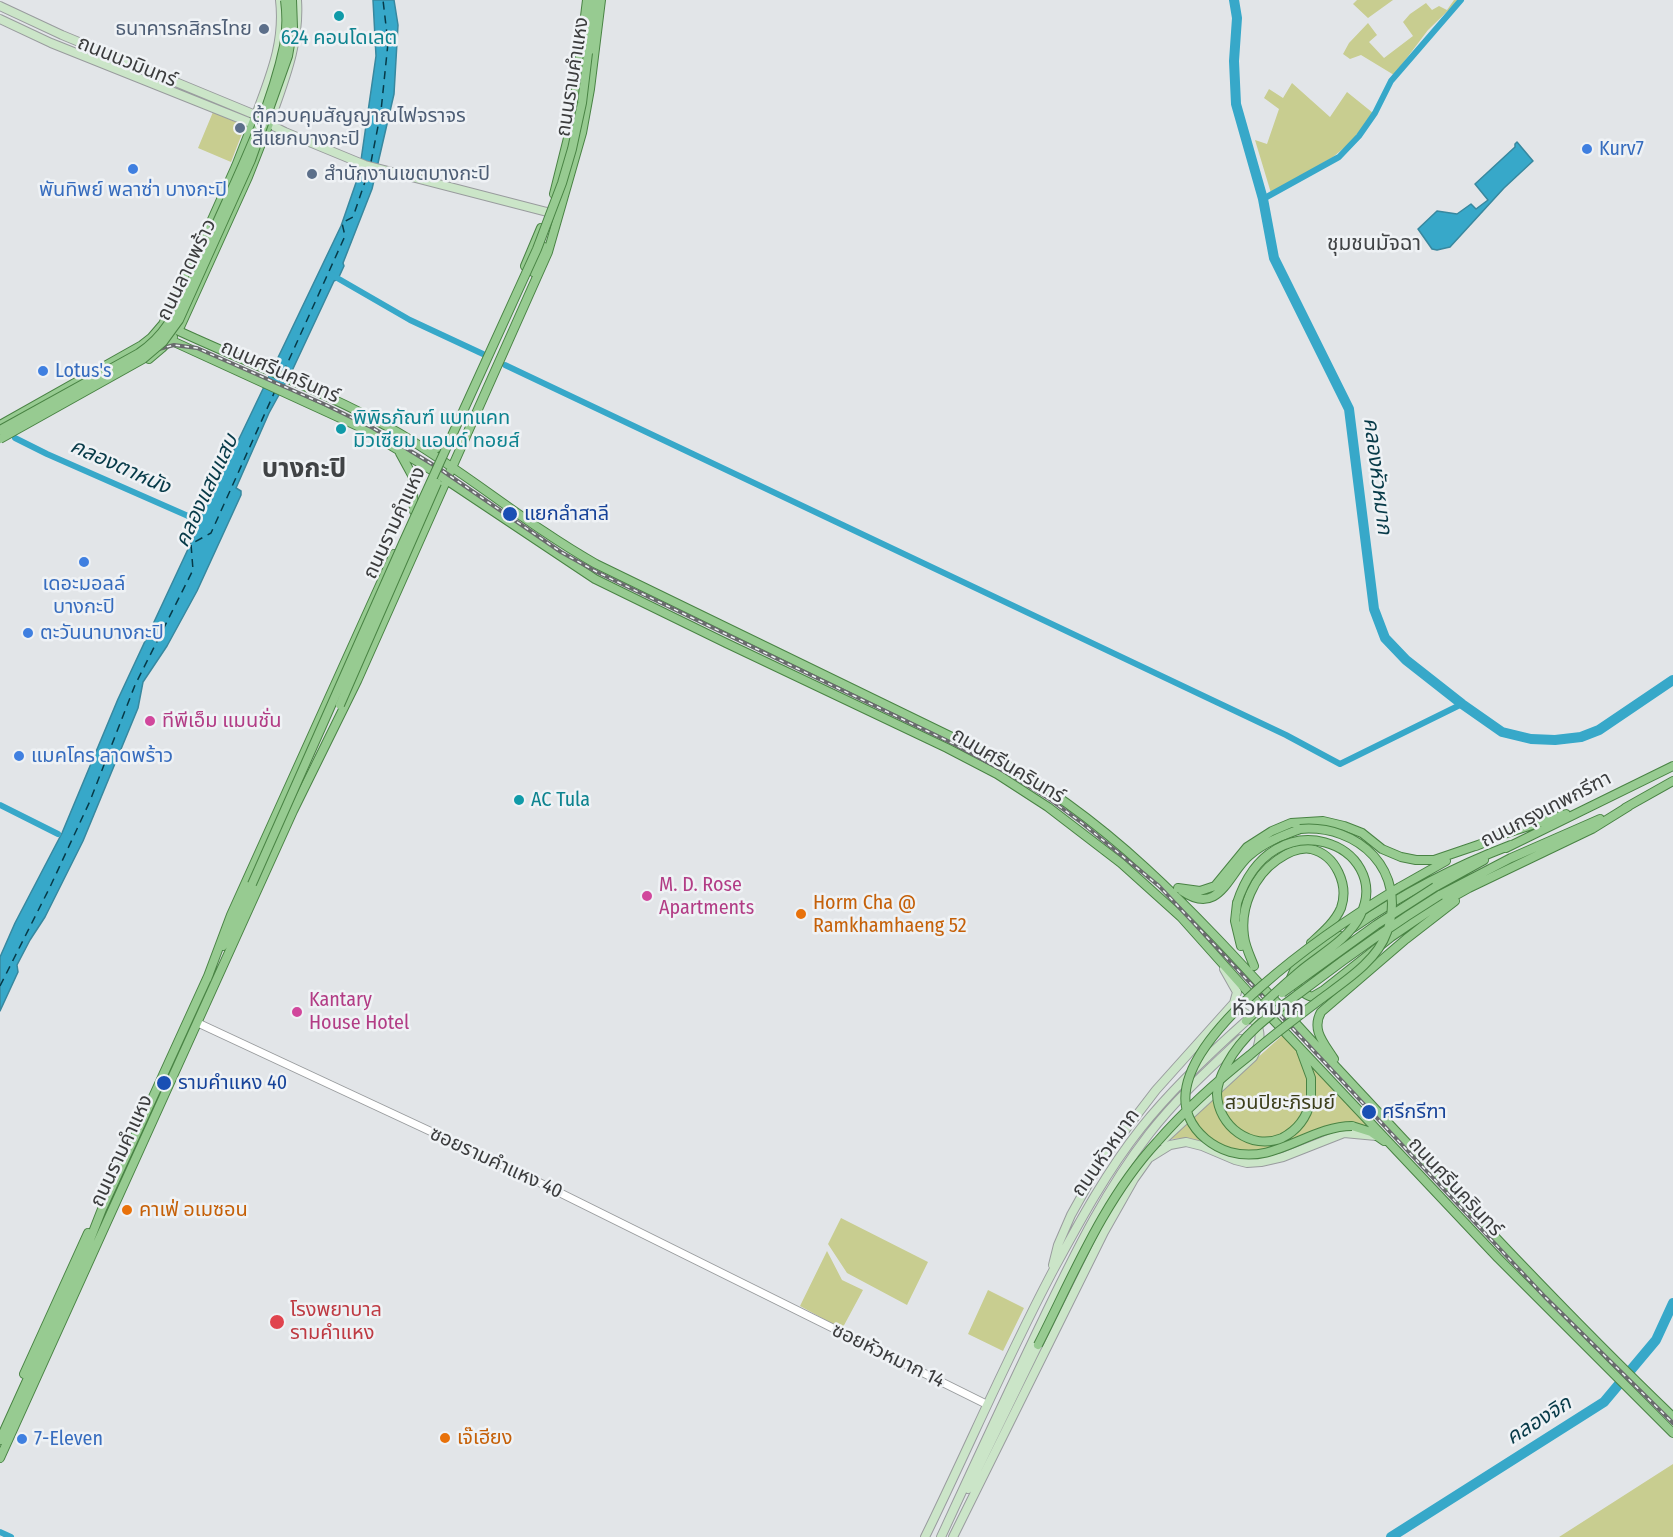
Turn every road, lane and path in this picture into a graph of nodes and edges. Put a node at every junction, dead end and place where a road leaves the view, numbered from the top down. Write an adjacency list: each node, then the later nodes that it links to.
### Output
1 (280, 0): 12 (main road)
2 (285, 0): 24 (main road, bridge)
3 (292, 0): 25 (main road, bridge)
4 (297, 0): 14 (main road)
5 (587, 0): 15 (main road, ถนนรามคำแหง)
6 (594, 0): 55 (main road, ถนนรามคำแหง, bridge)
7 (601, 0): 16 (main road, ถนนรามคำแหง)
8 (0, 6): 10 (main road, ถนนนวมินทร์)
9 (0, 19): 11 (main road, ถนนนวมินทร์)
10 (193, 89): 11 (main road); 12 (main road, ถนนนวมินทร์)
11 (189, 99): 13 (main road, ถนนนวมินทร์)
12 (256, 115): 13 (main road, ถนนลาดพร้าว); 14 (main road, ถนนนวมินทร์)
13 (253, 124): 14 (main road, ถนนนวมินทร์); 19 (main road, ถนนลาดพร้าว)
14 (271, 125): 17 (main road); 20 (main road, ถนนลาดพร้าว)
15 (551, 202): 16 (main road); 17 (main road, ถนนรามคำแหง)
16 (562, 210): 17 (main road); 18 (main road, ถนนรามคำแหง)
17 (548, 212): 27 (main road, ถนนรามคำแหง)
18 (555, 228): 31 (main road, ถนนรามคำแหง); 39 (main road, ถนนรามคำแหง, bridge)
19 (163, 324): 20 (main road, ถนนศรีนครินทร์); 21 (main road, ถนนลาดพร้าว)
20 (177, 331): 22 (main road, ถนนลาดพร้าว); 29 (main road, ถนนศรีนครินทร์)
21 (156, 333): 22 (main road, ถนนศรีนครินทร์); 23 (main road, ถนนลาดพร้าว)
22 (170, 341): 26 (main road, ถนนลาดพร้าว); 28 (main road, ถนนศรีนครินทร์)
23 (0, 425)
24 (0, 430)
25 (0, 439)
26 (0, 444)
27 (445, 444): 29 (main road); 30 (main road, ถนนรามคำแหง)
28 (393, 447): 32 (main road, ถนนศรีนครินทร์); 34 (main road)
29 (422, 448): 30 (main road, ถนนศรีนครินทร์)
30 (439, 459): 31 (main road, ถนนศรีนครินทร์); 32 (main road, ถนนรามคำแหง)
31 (453, 468): 33 (main road, ถนนรามคำแหง); 36 (main road, ถนนศรีนครินทร์)
32 (433, 471): 33 (main road, ถนนศรีนครินทร์); 34 (main road, ถนนรามคำแหง)
33 (447, 480): 37 (main road, ถนนรามคำแหง); 38 (main road, ถนนศรีนครินทร์)
34 (414, 511): 35 (main road, ถนนรามคำแหง)
35 (384, 576): 37 (main road); 55 (main road, ถนนรามคำแหง)
36 (627, 579): 38 (main road); 40 (main road, ถนนศรีนครินทร์)
37 (401, 583): 39 (main road, ถนนรามคำแหง)
38 (621, 591): 42 (main road, ถนนศรีนครินทร์)
39 (317, 759): 59 (main road, ถนนรามคำแหง)
40 (1004, 762): 42 (main road); 48 (main road, ถนนศรีนครินทร์)
41 (1672, 766): 44 (main road, ถนนกรุงเทพกรีฑา)
42 (997, 774): 52 (main road, ถนนศรีนครินทร์)
43 (1673, 781): 45 (main road, ถนนกรุงเทพกรีฑา)
44 (1592, 805): 46 (main road); 47 (main road, ถนนกรุงเทพกรีฑา)
45 (1629, 806): 49 (main road); 51 (main road, ถนนกรุงเทพกรีฑา)
46 (1481, 844): 50 (main road); 53 (main road, bridge)
47 (1511, 845): 49 (main road); 51 (main road, ถนนกรุงเทพกรีฑา)
48 (1161, 880): 50 (main road); 56 (main road, ถนนศรีนครินทร์)
49 (1489, 880): 62 (main road)
50 (1179, 888): 69 (main road, bridge)
51 (1438, 891): 58 (main road, ถนนหัวหมาก, bridge); 60 (main road, ถนนหัวหมาก, bridge)
52 (1215, 955): 57 (main road); 61 (main road, ถนนศรีนครินทร์)
53 (1293, 959): 54 (main road, bridge); 63 (main road, bridge)
54 (1254, 966): 56 (main road); 58 (main road, bridge)
55 (207, 979): 66 (main road, ถนนรามคำแหง)
56 (1269, 994): 62 (main road, ถนนศรีนครินทร์)
57 (1226, 1014): 65 (main road); 67 (main road)
58 (1246, 1022): 67 (main road, ถนนหัวหมาก, bridge)
59 (198, 1023): 68 (street, ซอยรามคำแหง 40); 75 (main road, ถนนรามคำแหง)
60 (1248, 1034): 61 (main road, bridge); 76 (main road, ถนนหัวหมาก, bridge)
61 (1300, 1047): 64 (main road, ถนนศรีนครินทร์)
62 (1349, 1080): 71 (main road, ถนนศรีนครินทร์)
63 (1377, 1136): 64 (main road); 65 (main road)
64 (1396, 1149): 73 (main road, ถนนศรีนครินทร์)
65 (1147, 1159): 79 (main road)
66 (102, 1209): 72 (main road, ถนนรามคำแหง); 74 (main road, ถนนรามคำแหง)
67 (1051, 1275): 70 (main road, ถนนหัวหมาก)
68 (791, 1306): 70 (street, ซอยหัวหมาก 14)
69 (1038, 1345): 76 (main road)
70 (986, 1404): 77 (main road, ถนนหัวหมาก)
71 (1673, 1417)
72 (0, 1427)
73 (1673, 1433)
74 (0, 1440)
75 (0, 1458)
76 (950, 1518): 78 (main road, ถนนหัวหมาก)
77 (925, 1537)
78 (941, 1537)
79 (953, 1537)

